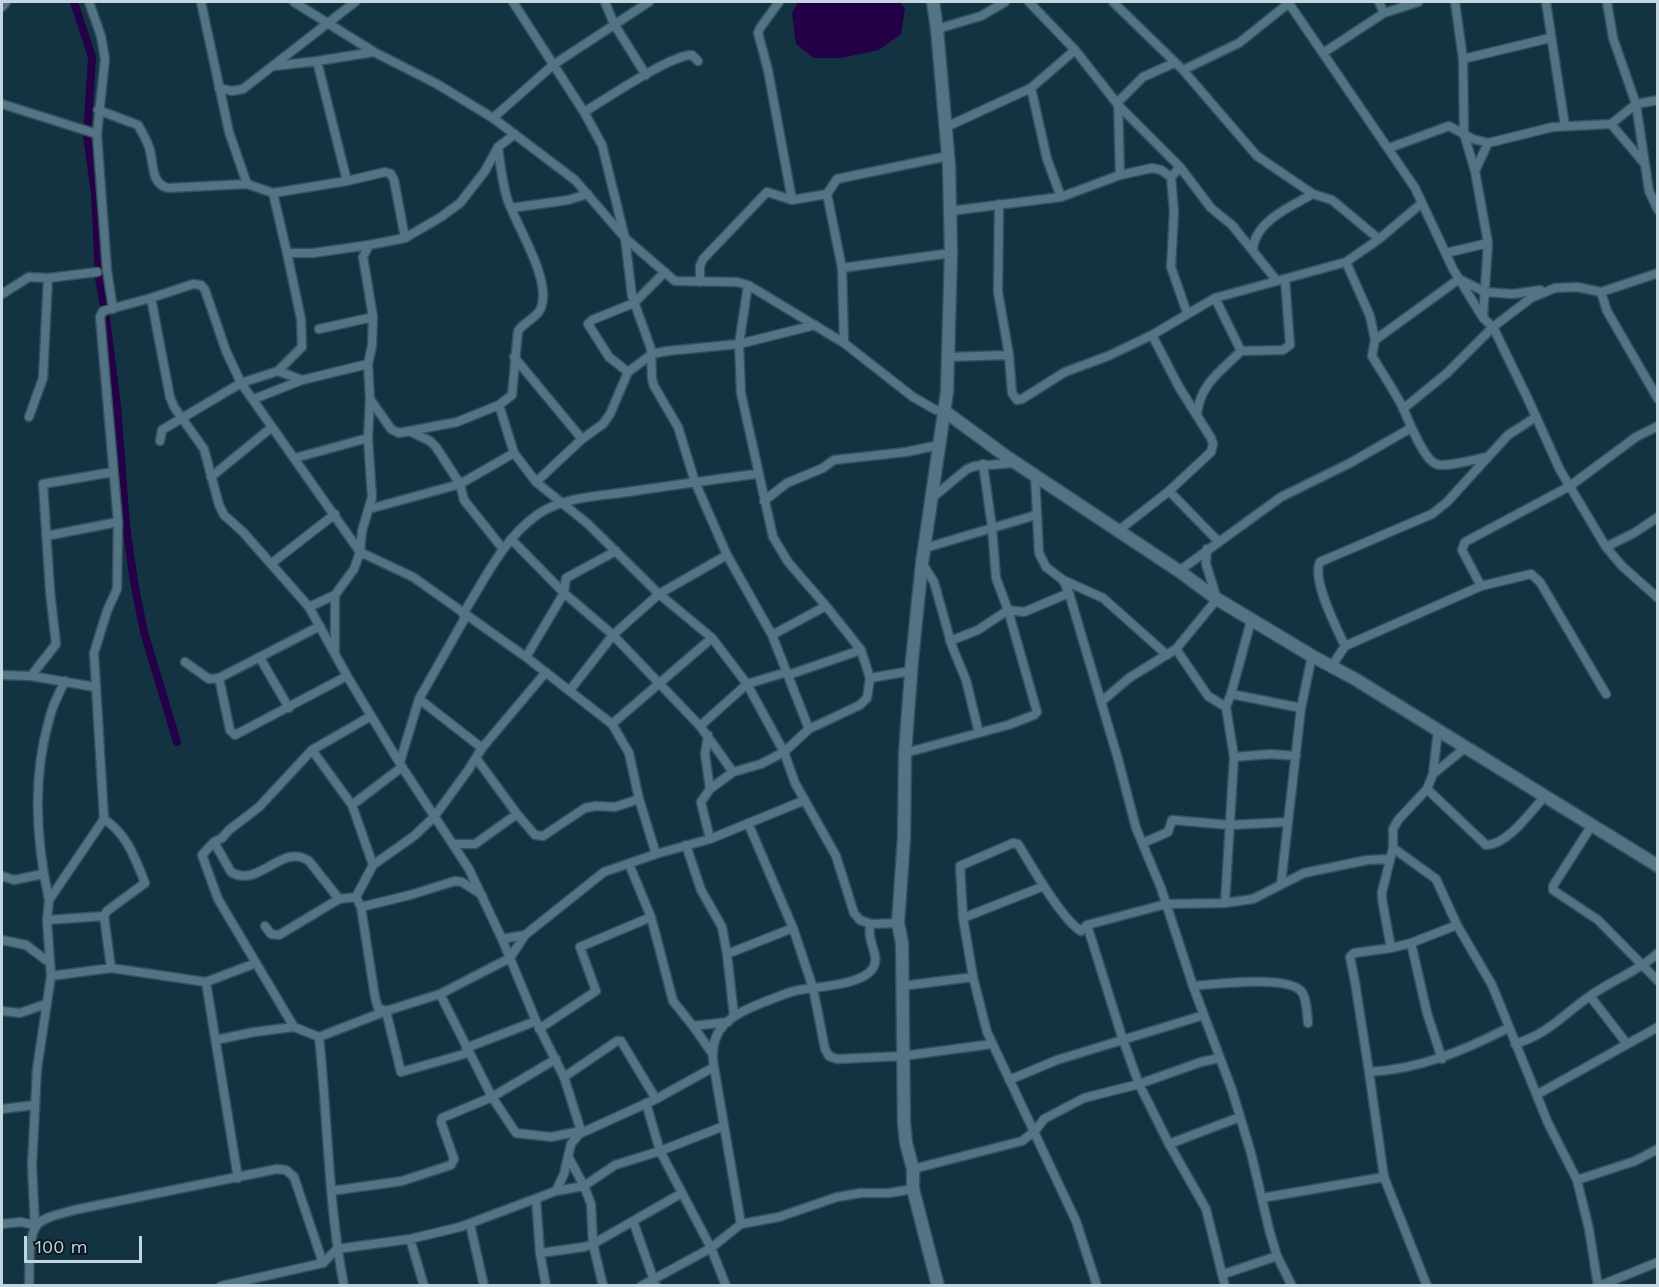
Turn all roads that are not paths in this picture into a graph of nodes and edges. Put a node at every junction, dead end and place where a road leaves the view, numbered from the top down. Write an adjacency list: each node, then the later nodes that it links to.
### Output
1 (6, 2): 21 (street)
2 (89, 2): 45 (street)
3 (201, 2): 39 (street)
4 (294, 2): 24 (street)
5 (355, 2): 24 (street)
6 (513, 2): 23 (street)
7 (519, 2): 23 (street)
8 (605, 2): 25 (street)
9 (649, 2): 25 (street)
10 (779, 2): 70 (street)
11 (933, 2): 26 (street)
12 (1005, 2): 26 (street)
13 (1029, 2): 28 (street)
14 (1113, 2): 34 (street)
15 (1289, 2): 30 (street); 37 (street)
16 (1379, 2): 22 (street)
17 (1418, 2): 22 (street)
18 (1455, 2): 31 (street)
19 (1546, 2): 27 (street)
20 (1607, 2): 43 (street)
21 (2, 7)
22 (1384, 13): 30 (street)
23 (525, 19): 35 (street)
24 (328, 24): 29 (street); 36 (street)
25 (614, 24): 35 (street); 38 (street)
26 (938, 29): 49 (street)
27 (1550, 38): 31 (street); 50 (street)
28 (1075, 50): 40 (street); 44 (street)
29 (374, 52): 32 (street); 47 (street)
30 (1323, 53): 56 (street)
31 (1463, 59): 53 (street)
32 (317, 61): 36 (street); 63 (street)
33 (698, 61): 38 (street)
34 (1174, 63): 37 (street); 44 (street)
35 (553, 65): 46 (street); 47 (street)
36 (274, 66): 39 (street)
37 (1183, 70): 68 (street)
38 (646, 75): 46 (street)
39 (219, 88): 64 (street)
40 (1031, 88): 49 (street); 69 (street)
41 (1658, 100): 43 (street)
42 (2, 104): 51 (street)
43 (1636, 104): 48 (street); 58 (street)
44 (1119, 106): 59 (street); 61 (street)
45 (98, 110): 51 (street); 64 (street)
46 (584, 112): 77 (street)
47 (493, 118): 52 (street)
48 (1611, 124): 50 (street); 58 (street)
49 (946, 126): 57 (street)
50 (1565, 126): 54 (street)
51 (97, 134): 102 (street)
52 (515, 134): 55 (street); 66 (street)
53 (1464, 134): 54 (street); 56 (street); 60 (street)
54 (1488, 142): 60 (street)
55 (498, 147): 73 (street); 76 (street)
56 (1389, 148): 71 (street)
57 (948, 156): 67 (street); 75 (street)
58 (1645, 164): 74 (street)
59 (1180, 167): 62 (street); 81 (street)
60 (1474, 171): 79 (street)
61 (1120, 175): 62 (street); 69 (street)
62 (1171, 177): 103 (street)
63 (346, 181): 65 (street); 76 (street)
64 (247, 184): 65 (street)
65 (273, 193): 82 (street)
66 (588, 194): 73 (street); 77 (street)
67 (827, 194): 70 (street); 86 (street)
68 (1313, 194): 78 (street); 81 (street)
69 (1061, 197): 72 (street)
70 (792, 200): 93 (street)
71 (1422, 203): 78 (street); 84 (street)
72 (999, 204): 75 (street); 115 (street)
73 (511, 208): 116 (street)
74 (1658, 210)
75 (950, 211): 83 (street)
76 (405, 238): 80 (street)
77 (625, 238): 88 (street); 101 (street)
78 (1379, 239): 85 (street)
79 (1488, 243): 84 (street); 96 (street)
80 (369, 245): 82 (street); 104 (street)
81 (1253, 250): 92 (street)
82 (287, 253): 119 (street)
83 (951, 253): 86 (street); 117 (street)
84 (1446, 253): 91 (street)
85 (1346, 262): 92 (street); 110 (street)
86 (842, 268): 111 (street)
87 (97, 272): 90 (street)
88 (665, 272): 93 (street); 101 (street)
89 (1658, 273): 97 (street)
90 (48, 278): 98 (street); 130 (street)
91 (1459, 279): 96 (street); 105 (street); 110 (street)
92 (1281, 280): 100 (street); 113 (street)
93 (700, 282): 94 (street)
94 (748, 285): 106 (street); 112 (street)
95 (1552, 289): 96 (street); 97 (street); 107 (street)
96 (1485, 292): 105 (street)
97 (1601, 292): 125 (street)
98 (2, 294)
99 (151, 298): 102 (street); 122 (street); 132 (street)
100 (1215, 298): 103 (street); 113 (street)
101 (634, 303): 114 (street); 120 (street)
102 (112, 309): 146 (street)
103 (1187, 313): 109 (street)
104 (373, 317): 108 (street); 118 (street)
105 (1482, 318): 107 (street)
106 (815, 325): 111 (street); 112 (street)
107 (1493, 327): 127 (street); 131 (street)
108 (319, 329)
109 (1152, 335): 115 (street); 129 (street)
110 (1375, 339): 127 (street)
111 (844, 343): 128 (street)
112 (740, 344): 114 (street); 147 (street)
113 (1241, 351): 129 (street)
114 (652, 354): 120 (street); 151 (street)
115 (1009, 356): 117 (street)
116 (514, 357): 126 (street); 138 (street)
117 (948, 357): 128 (street)
118 (368, 364): 121 (street); 124 (street)
119 (278, 371): 121 (street); 122 (street)
120 (628, 372): 138 (street)
121 (302, 380): 123 (street)
122 (241, 382): 123 (street); 132 (street)
123 (254, 399): 134 (street)
124 (370, 399): 136 (street); 137 (street)
125 (1658, 399)
126 (499, 405): 136 (street); 141 (street)
127 (1403, 409): 135 (street)
128 (943, 410): 140 (street); 144 (street)
129 (1197, 414): 154 (street)
130 (29, 417)
131 (1536, 417): 142 (street); 153 (street)
132 (182, 419): 139 (street); 149 (street)
133 (1658, 426): 153 (street)
134 (272, 427): 143 (street); 149 (street)
135 (1411, 428): 142 (street); 167 (street)
136 (408, 431): 152 (street)
137 (369, 438): 143 (street); 158 (street)
138 (582, 439): 150 (street)
139 (160, 441)
140 (939, 445): 155 (street); 156 (street)
141 (514, 453): 150 (street); 152 (street)
142 (1488, 457): 196 (street)
143 (295, 458): 159 (street)
144 (1015, 463): 145 (street); 148 (street)
145 (983, 464): 155 (street); 163 (street)
146 (114, 472): 162 (street); 165 (street)
147 (758, 474): 151 (street); 156 (street)
148 (1035, 476): 160 (street); 164 (street)
149 (211, 477): 176 (street)
150 (536, 482): 157 (street)
151 (695, 482): 157 (street); 174 (street)
152 (460, 484): 158 (street); 170 (street)
153 (1570, 486): 168 (street); 179 (street)
154 (1169, 491): 164 (street); 167 (street)
155 (932, 498): 169 (street)
156 (764, 501): 186 (street)
157 (564, 503): 166 (street); 172 (street)
158 (369, 509): 173 (street)
159 (335, 514): 173 (street); 176 (street)
160 (1036, 515): 163 (street); 178 (street)
161 (1658, 517): 168 (street)
162 (118, 522): 165 (street); 217 (street)
163 (992, 527): 169 (street); 188 (street)
164 (1118, 531): 177 (street)
165 (46, 536): 210 (street)
166 (511, 539): 170 (street); 180 (street)
167 (1218, 541): 171 (street)
168 (1606, 547): 184 (street)
169 (925, 548): 175 (street)
170 (503, 549): 189 (street)
171 (1207, 549): 177 (street); 185 (street)
172 (616, 551): 180 (street); 182 (street)
173 (360, 552): 183 (street); 189 (street)
174 (727, 555): 182 (street); 193 (street)
175 (922, 562): 195 (street); 206 (street)
176 (272, 563): 187 (street)
177 (1179, 571): 185 (street)
178 (1063, 580): 181 (street); 200 (street)
179 (1481, 586): 196 (street); 220 (street)
180 (564, 593): 192 (street); 202 (street)
181 (1070, 593): 188 (street); 222 (street)
182 (659, 594): 192 (street); 194 (street)
183 (335, 595): 187 (street); 198 (street)
184 (1658, 598)
185 (1217, 599): 190 (street); 197 (street)
186 (826, 606): 193 (street); 199 (street)
187 (309, 607): 191 (street)
188 (1008, 610): 195 (street); 231 (street)
189 (465, 615): 202 (street); 221 (street)
190 (1251, 621): 201 (street); 219 (street)
191 (320, 626): 198 (street); 203 (street)
192 (613, 635): 216 (street); 218 (street)
193 (772, 635): 208 (street)
194 (712, 638): 215 (street); 216 (street)
195 (950, 640): 231 (street)
196 (1345, 646): 205 (street)
197 (1176, 650): 200 (street); 223 (street)
198 (335, 651): 211 (street)
199 (861, 651): 208 (street); 213 (street)
200 (1167, 654): 222 (street)
201 (1312, 656): 205 (street); 225 (street)
202 (526, 657): 207 (street)
203 (260, 658): 212 (street); 224 (street)
204 (185, 662): 212 (street)
205 (1331, 667): 230 (street)
206 (911, 671): 213 (street); 237 (street)
207 (546, 672): 218 (street); 233 (street)
208 (787, 673): 215 (street); 229 (street)
209 (2, 675): 210 (street)
210 (31, 676): 214 (street)
211 (347, 676): 224 (street); 226 (street)
212 (219, 678): 224 (street)
213 (870, 678): 229 (street)
214 (64, 681): 217 (street); 268 (street)
215 (747, 684): 228 (street); 236 (street)
216 (658, 685): 227 (street); 228 (street)
217 (95, 687): 252 (street)
218 (570, 690): 227 (street)
219 (1232, 693): 223 (street); 225 (street)
220 (1606, 694)
221 (419, 699): 233 (street); 241 (street)
222 (1101, 702): 259 (street)
223 (1226, 707): 239 (street)
224 (289, 708)
225 (1301, 708): 238 (street)
226 (371, 716): 235 (street); 241 (street)
227 (612, 724): 247 (street)
228 (700, 726): 232 (street)
229 (809, 729): 236 (street)
230 (1438, 730): 234 (street); 243 (street)
231 (978, 733): 237 (street)
232 (708, 735): 242 (street); 244 (street)
233 (482, 748): 240 (street)
234 (1465, 748): 243 (street); 246 (street)
235 (312, 750): 249 (street); 258 (street)
236 (784, 752): 242 (street); 248 (street)
237 (904, 753): 283 (street)
238 (1296, 756): 239 (street); 253 (street)
239 (1234, 757): 255 (street)
240 (476, 758): 250 (street); 251 (street)
241 (401, 765): 249 (street); 251 (street)
242 (734, 772): 244 (street)
243 (1433, 774): 245 (street)
244 (710, 789): 257 (street)
245 (1427, 789): 246 (street); 262 (street)
246 (1545, 796): 256 (street)
247 (639, 800): 250 (street); 263 (street)
248 (805, 800): 254 (street); 284 (street)
249 (352, 805): 266 (street)
250 (517, 814): 260 (street)
251 (434, 817): 260 (street); 266 (street)
252 (104, 819): 275 (street); 279 (street)
253 (1288, 822): 255 (street); 270 (street)
254 (748, 823): 257 (street); 288 (street)
255 (1230, 825): 259 (street); 276 (street)
256 (1592, 825): 267 (street); 299 (street)
257 (710, 839): 261 (street)
258 (214, 842): 274 (street); 298 (street)
259 (1143, 843): 277 (street)
260 (454, 844): 272 (street)
261 (686, 845): 263 (street); 295 (street)
262 (1393, 848): 264 (street); 286 (street)
263 (656, 854): 265 (street)
264 (1390, 859): 270 (street); 293 (street)
265 (629, 864): 280 (street); 289 (street)
266 (373, 865): 273 (street)
267 (1658, 866)
268 (43, 874): 269 (street); 275 (street)
269 (2, 876)
270 (1281, 884): 276 (street)
271 (1044, 886): 281 (street); 281 (street); 285 (street)
272 (482, 895): 278 (street); 290 (street)
273 (356, 897): 274 (street); 278 (street)
274 (339, 899): 287 (street)
275 (49, 900): 282 (street)
276 (1225, 903): 277 (street)
277 (1166, 904): 285 (street); 306 (street)
278 (360, 907): 312 (street)
279 (104, 916): 282 (street); 300 (street)
280 (651, 916): 316 (street); 317 (street)
281 (963, 918): 302 (street)
282 (46, 920): 297 (street)
283 (898, 923): 284 (street); 305 (street)
284 (871, 924): 307 (street)
285 (1087, 925): 323 (street)
286 (1456, 925): 292 (street); 320 (street)
287 (265, 926)
288 (792, 927): 295 (street); 307 (street)
289 (525, 934): 290 (street); 296 (street)
290 (502, 939): 296 (street)
291 (2, 940): 297 (street)
292 (1411, 943): 293 (street); 332 (street)
293 (1391, 948): 334 (street)
294 (1658, 953): 299 (street)
295 (727, 954): 314 (street)
296 (510, 958): 308 (street); 316 (street)
297 (50, 963): 301 (street)
298 (256, 963): 304 (street); 318 (street)
299 (1642, 966): 303 (street); 309 (street)
300 (111, 968): 301 (street); 304 (street)
301 (51, 976): 310 (street)
302 (973, 977): 305 (street); 324 (street)
303 (1658, 981)
304 (206, 982): 322 (street)
305 (902, 986): 329 (street)
306 (1193, 986): 313 (street); 315 (street)
307 (813, 988): 314 (street); 329 (street)
308 (440, 994): 312 (street); 327 (street)
309 (1590, 996): 325 (street); 326 (street)
310 (46, 1004): 311 (street); 342 (street)
311 (2, 1011)
312 (386, 1011): 321 (street); 327 (street)
313 (1204, 1016): 323 (street); 330 (street)
314 (731, 1019): 317 (street); 328 (street)
315 (1308, 1023)
316 (537, 1025): 327 (street); 331 (street)
317 (693, 1026): 328 (street)
318 (294, 1027): 321 (street); 322 (street)
319 (1658, 1027): 326 (street)
320 (1508, 1028): 325 (street); 332 (street)
321 (319, 1037): 358 (street)
322 (216, 1040): 354 (street)
323 (1123, 1040): 336 (street); 337 (street)
324 (992, 1044): 329 (street); 336 (street)
325 (1515, 1044): 338 (street)
326 (1627, 1044): 338 (street)
327 (467, 1050): 339 (street)
328 (712, 1053): 333 (street)
329 (903, 1056): 352 (street)
330 (1220, 1058): 337 (street); 344 (street)
331 (556, 1059): 335 (street); 339 (street)
332 (1442, 1059): 334 (street)
333 (714, 1066): 340 (street); 345 (street)
334 (1369, 1072): 353 (street)
335 (564, 1077): 340 (street); 347 (street)
336 (1009, 1080): 346 (street)
337 (1139, 1084): 346 (street); 348 (street)
338 (1538, 1094): 355 (street)
339 (492, 1097): 347 (street); 358 (street)
340 (656, 1099): 341 (street)
341 (646, 1103): 347 (street); 350 (street)
342 (34, 1105): 343 (street); 367 (street)
343 (2, 1109)
344 (1240, 1117): 348 (street); 361 (street)
345 (724, 1126): 350 (street); 366 (street)
346 (1035, 1131): 352 (street); 388 (street)
347 (580, 1133): 351 (street)
348 (1169, 1144): 376 (street)
349 (1658, 1149): 355 (street)
350 (660, 1151): 356 (street); 360 (street)
351 (568, 1158): 356 (street); 359 (street)
352 (913, 1169): 357 (street)
353 (1384, 1177): 361 (street); 391 (street)
354 (238, 1178): 367 (street); 375 (street)
355 (1577, 1180): 392 (street)
356 (584, 1186): 359 (street); 369 (street)
357 (913, 1189): 366 (street); 387 (street)
358 (331, 1191): 371 (street)
359 (556, 1191): 362 (street)
360 (682, 1193): 363 (street); 370 (street)
361 (1262, 1198): 373 (street)
362 (536, 1199): 365 (street); 372 (street)
363 (633, 1221): 369 (street); 377 (street)
364 (2, 1224): 367 (street)
365 (470, 1224): 368 (street); 382 (street)
366 (741, 1224): 370 (street)
367 (34, 1227): 378 (street)
368 (410, 1239): 371 (street); 381 (street)
369 (593, 1244): 372 (street); 384 (street)
370 (711, 1248): 377 (street); 386 (street)
371 (337, 1249): 375 (street); 380 (street)
372 (540, 1253): 383 (street)
373 (1277, 1256): 376 (street); 390 (street)
374 (1658, 1262): 392 (street)
375 (322, 1263): 379 (street)
376 (1224, 1274): 389 (street)
377 (655, 1283): 385 (street)
378 (29, 1286)
379 (221, 1286)
380 (344, 1286)
381 (424, 1286)
382 (484, 1286)
383 (546, 1286)
384 (603, 1286)
385 (641, 1286)
386 (726, 1286)
387 (938, 1286)
388 (1097, 1286)
389 (1226, 1286)
390 (1292, 1286)
391 (1427, 1286)
392 (1599, 1286)

